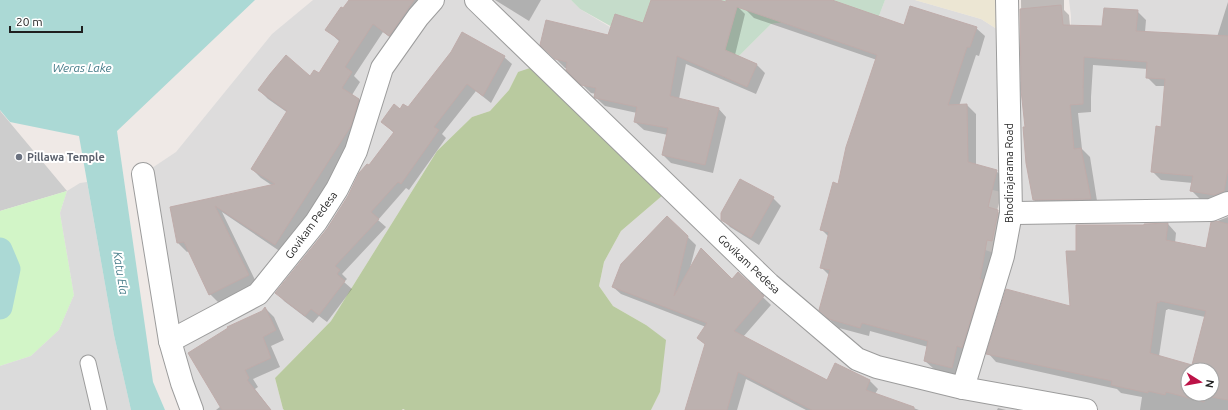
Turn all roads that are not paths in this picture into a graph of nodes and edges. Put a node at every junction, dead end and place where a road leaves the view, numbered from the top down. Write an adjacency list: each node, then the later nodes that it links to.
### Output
1 (433, 0): 7 (street, Govikam Pedesa)
2 (476, 0): 9 (street, Govikam Pedesa)
3 (1007, 0): 6 (street, Bhodirajarama Road)
4 (143, 174): 7 (street)
5 (1228, 203): 6 (street)
6 (1011, 212): 9 (street, Bhodirajarama Road)
7 (170, 341): 11 (street)
8 (88, 363): 10 (lane)
9 (963, 388): 12 (street, Govikam Pedesa)
10 (99, 410)
11 (192, 410)
12 (1086, 410)

